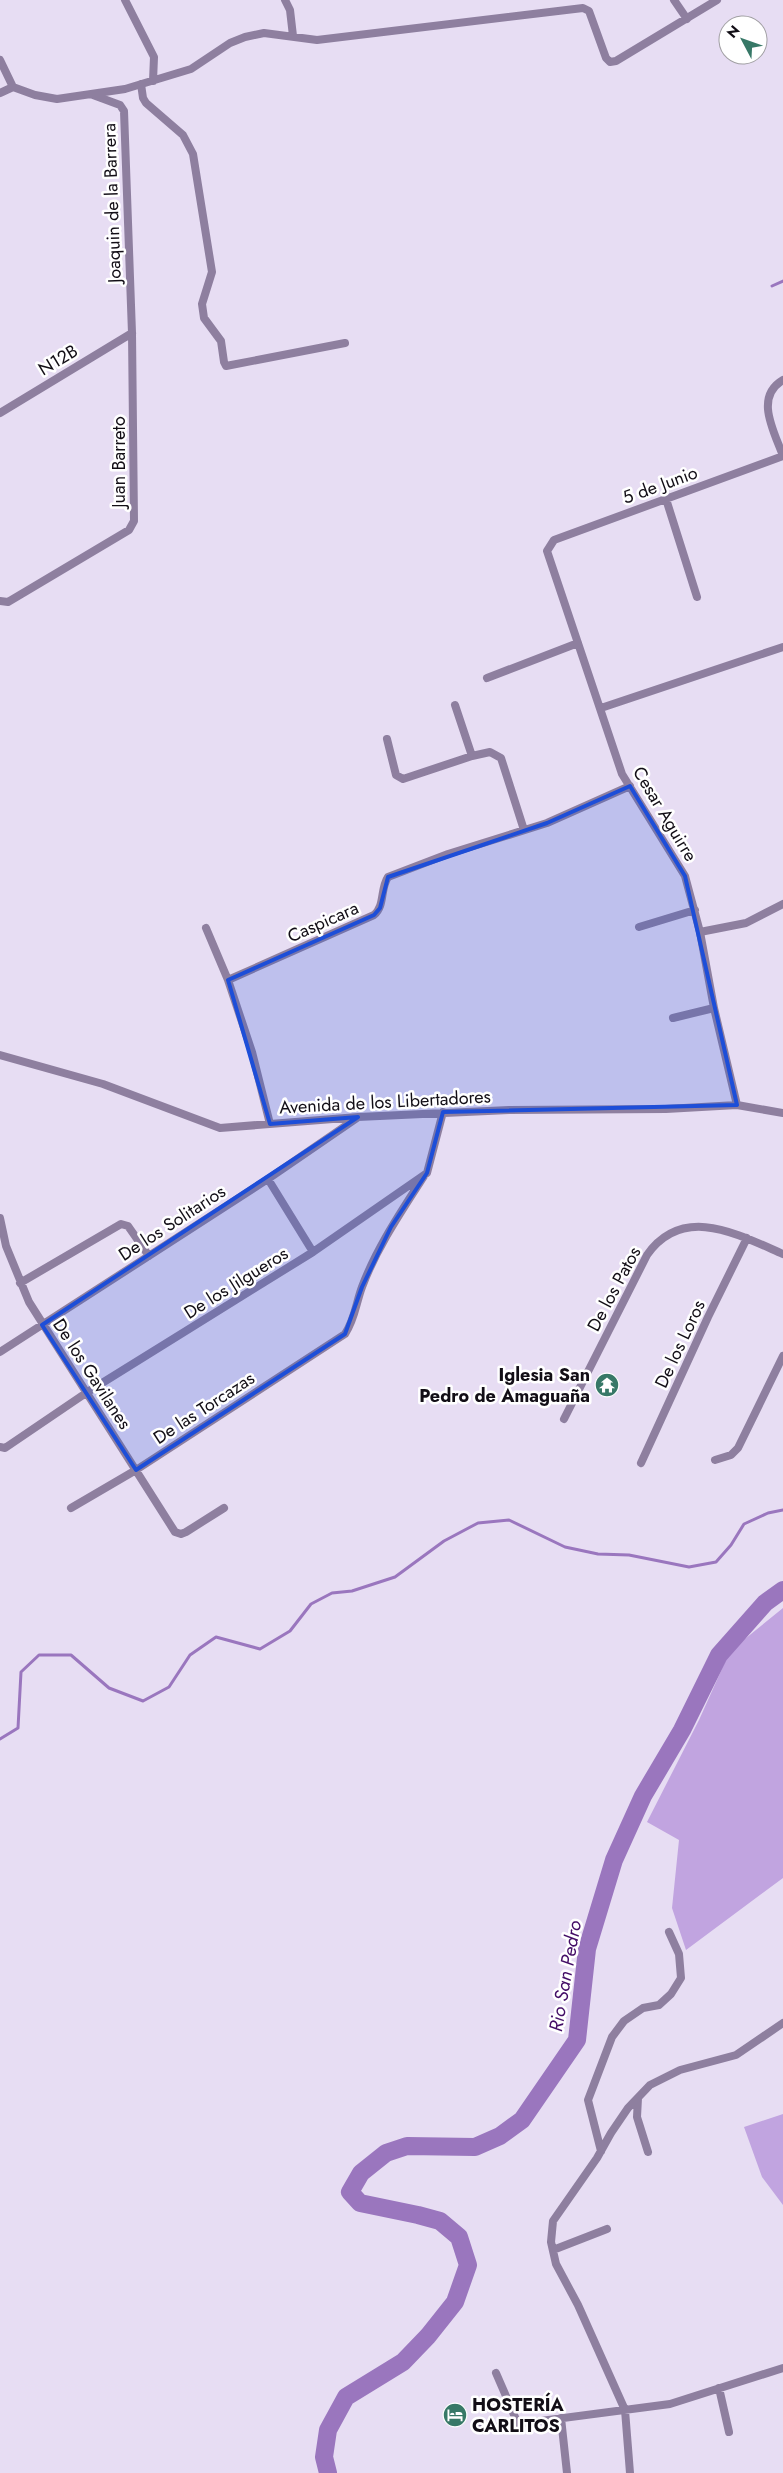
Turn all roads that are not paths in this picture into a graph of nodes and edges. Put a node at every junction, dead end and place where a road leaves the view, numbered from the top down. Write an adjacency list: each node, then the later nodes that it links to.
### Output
1 (126, 0): 8 (street)
2 (285, 0): 6 (street)
3 (674, 0): 5 (street)
4 (717, 0): 5 (street)
5 (687, 19): 6 (street)
6 (293, 36): 8 (street)
7 (0, 60): 10 (street)
8 (153, 81): 9 (street)
9 (141, 84): 12 (street); 14 (street)
10 (13, 87): 11 (street); 12 (street)
11 (0, 92)
12 (91, 94): 13 (street, Joaquin de la Barrera)
13 (132, 333): 16 (street, N12B); 21 (street, Juan Barreto)
14 (345, 343)
15 (783, 380): 17 (street)
16 (0, 413)
17 (783, 456): 18 (street, 5 de Junio)
18 (666, 499): 19 (street, 5 de Junio); 20 (street)
19 (549, 545): 22 (street, Cesar Aguirre)
20 (698, 597)
21 (0, 601)
22 (578, 643): 24 (street); 26 (street, Cesar Aguirre)
23 (783, 647): 26 (street)
24 (487, 678)
25 (455, 705): 28 (street)
26 (600, 708): 29 (street, Cesar Aguirre)
27 (387, 740): 28 (street)
28 (472, 756): 30 (street)
29 (630, 786): 30 (street, Caspicara); 32 (street, Cesar Aguirre)
30 (524, 830): 36 (street, Caspicara)
31 (783, 904): 35 (street)
32 (695, 910): 33 (street); 35 (street, Cesar Aguirre)
33 (639, 927)
34 (206, 928): 36 (street)
35 (700, 932): 37 (street, Cesar Aguirre)
36 (228, 980): 44 (street)
37 (714, 1008): 38 (street); 40 (street, Cesar Aguirre)
38 (673, 1018)
39 (0, 1056): 44 (street, Avenida de los Libertadores)
40 (737, 1105): 41 (street, Avenida de los Libertadores); 42 (street, Avenida de los Libertadores)
41 (443, 1112): 43 (street, Avenida de los Libertadores); 45 (street)
42 (783, 1113)
43 (358, 1117): 44 (street, Avenida de los Libertadores); 46 (street, De los Solitarios)
44 (270, 1124)
45 (426, 1173): 50 (street, De los Jilgueros); 62 (street, De las Torcazas)
46 (268, 1179): 50 (street); 52 (street, De los Solitarios)
47 (0, 1218): 49 (street, De los Gavilanes)
48 (748, 1238): 51 (street, De los Patos); 58 (street, De los Patos); 61 (street, De los Loros)
49 (3, 1248): 53 (street, De los Gavilanes)
50 (314, 1252): 57 (street, De los Jilgueros)
51 (783, 1254)
52 (149, 1256): 53 (street); 54 (street, De los Solitarios)
53 (20, 1282): 54 (street, De los Gavilanes)
54 (42, 1326): 55 (street, De los Solitarios); 57 (street, De los Gavilanes)
55 (0, 1352)
56 (783, 1356): 60 (street)
57 (86, 1393): 59 (street, De los Jilgueros); 62 (street, De los Gavilanes)
58 (564, 1419)
59 (2, 1448)
60 (716, 1460)
61 (641, 1463)
62 (136, 1470): 63 (street, De las Torcazas); 64 (street, De los Gavilanes)
63 (71, 1508)
64 (224, 1508)
65 (669, 1932): 68 (street)
66 (783, 2023): 67 (street)
67 (638, 2098): 68 (street); 69 (street)
68 (601, 2150): 71 (street)
69 (648, 2152)
70 (606, 2229): 71 (street)
71 (553, 2250): 75 (street)
72 (783, 2368): 74 (street)
73 (496, 2372): 77 (street)
74 (719, 2388): 75 (street); 79 (street)
75 (625, 2410): 76 (street); 81 (street)
76 (561, 2418): 77 (street); 80 (street)
77 (518, 2424): 78 (street)
78 (479, 2429)
79 (729, 2432)
80 (567, 2473)
81 (630, 2473)

